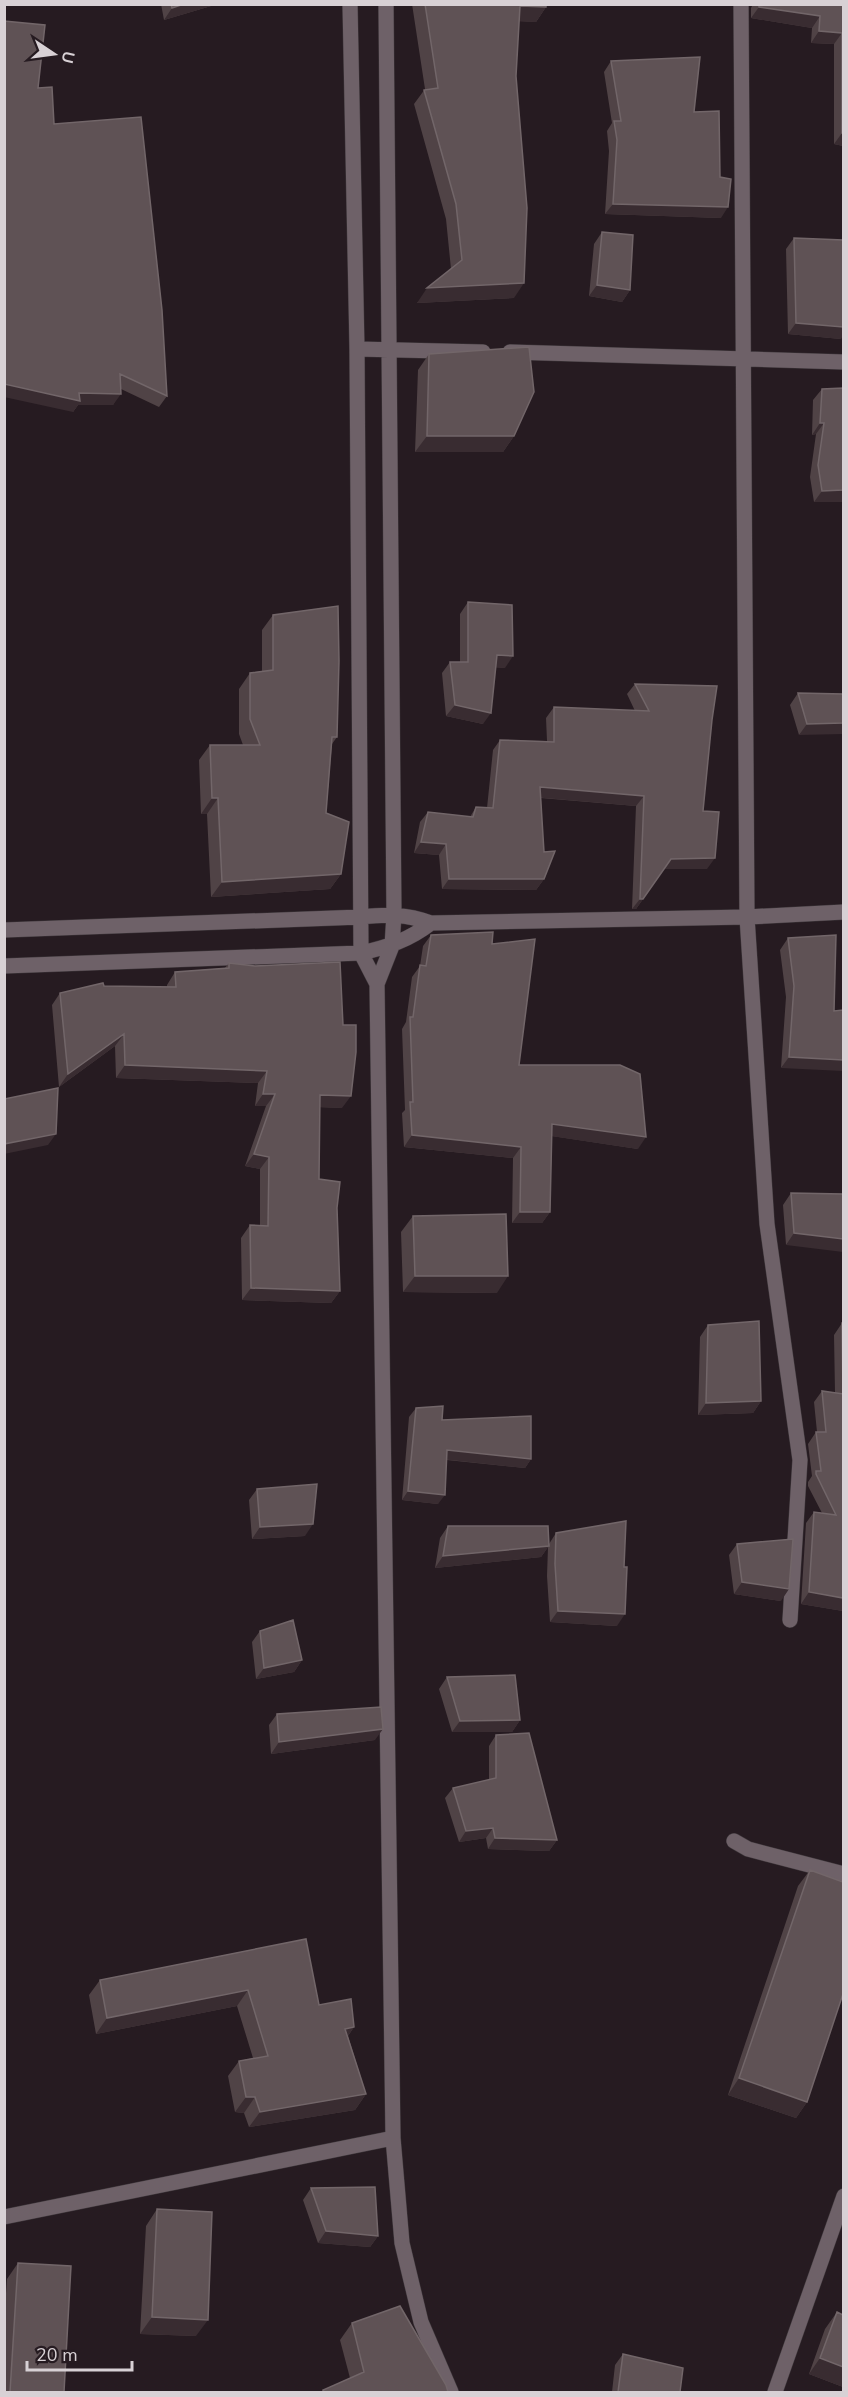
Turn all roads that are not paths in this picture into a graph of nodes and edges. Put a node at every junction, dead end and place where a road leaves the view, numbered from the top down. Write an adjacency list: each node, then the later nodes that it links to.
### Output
1 (350, 4): 4 (street)
2 (386, 4): 5 (street)
3 (741, 4): 6 (street)
4 (357, 349): 5 (street); 10 (street)
5 (388, 349): 6 (street); 9 (street)
6 (743, 358): 7 (street); 11 (street)
7 (843, 362)
8 (843, 912): 11 (street)
9 (394, 914): 10 (street); 12 (street); 14 (street)
10 (362, 917): 13 (street); 15 (street)
11 (747, 917): 12 (street); 18 (street)
12 (431, 923): 14 (street)
13 (4, 930)
14 (392, 946): 15 (street); 17 (street)
15 (361, 953): 16 (street); 17 (street)
16 (4, 966)
17 (377, 984): 21 (street)
18 (790, 1620)
19 (734, 1841): 20 (street)
20 (843, 1874)
21 (393, 2138): 23 (street); 24 (street)
22 (843, 2196): 25 (street)
23 (4, 2217)
24 (451, 2392)
25 (776, 2392)

